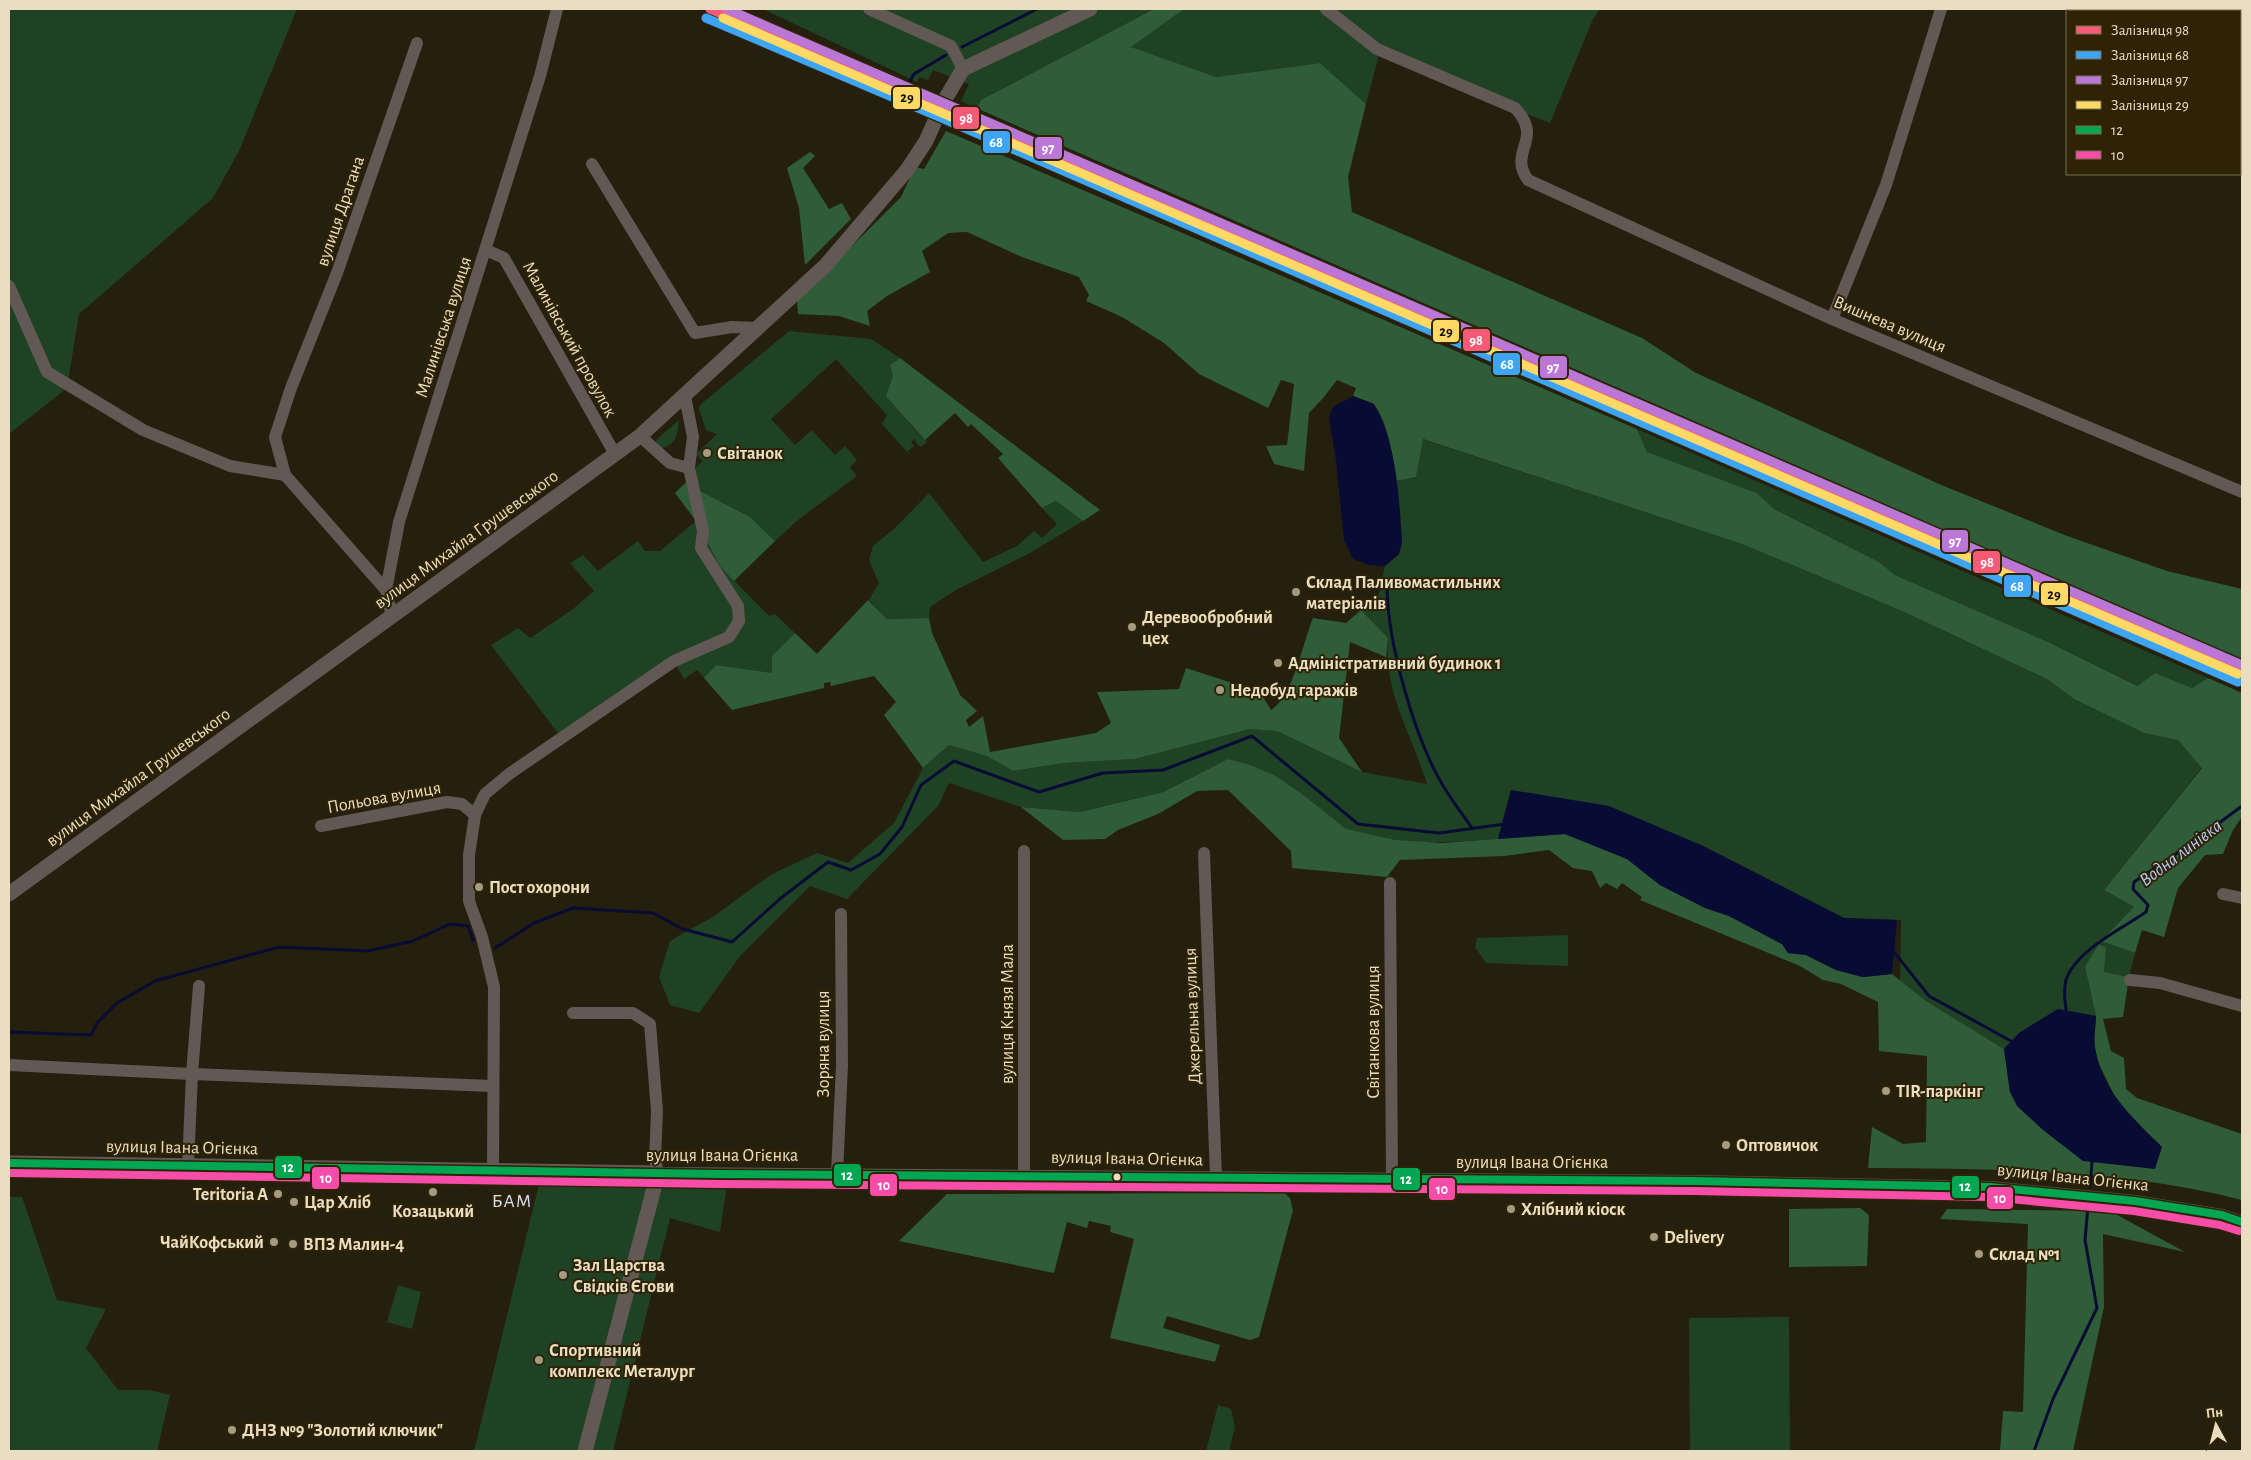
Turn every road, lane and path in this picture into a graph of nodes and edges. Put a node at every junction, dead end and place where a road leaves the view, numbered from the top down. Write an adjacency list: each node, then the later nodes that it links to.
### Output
1 (557, 9): 9 (street, Малинівська вулиця)
2 (869, 9): 7 (street)
3 (1326, 9): 11 (street, Вишнева вулиця)
4 (1941, 9): 11 (street)
5 (1086, 10): 7 (street)
6 (417, 43): 17 (street, вулиця Драгана)
7 (963, 69): 12 (street, вулиця Михайла Грушевського)
8 (592, 164): 12 (street)
9 (486, 250): 15 (street, Малинівський провулок); 19 (street, Малинівська вулиця)
10 (9, 289): 17 (street)
11 (1832, 319): 18 (street, Вишнева вулиця)
12 (758, 328): 13 (street, вулиця Михайла Грушевського)
13 (685, 396): 14 (street, вулиця Михайла Грушевського); 16 (street)
14 (640, 436): 15 (street, вулиця Михайла Грушевського); 16 (street)
15 (615, 454): 20 (street, вулиця Михайла Грушевського)
16 (689, 468): 21 (street)
17 (285, 475): 19 (street)
18 (2242, 492)
19 (386, 590): 20 (street)
20 (392, 616): 26 (street, вулиця Михайла Грушевського)
21 (475, 815): 22 (street, Польова вулиця); 36 (street)
22 (321, 826)
23 (1024, 851): 42 (street, вулиця Князя Мала)
24 (1204, 853): 43 (street, Джерельна вулиця)
25 (1390, 883): 44 (street, Світанкова вулиця)
26 (9, 894)
27 (2224, 894): 28 (street)
28 (2242, 898)
29 (841, 914): 41 (street, Зоряна вулиця)
30 (2130, 980): 32 (street)
31 (199, 986): 35 (street)
32 (2242, 1006)
33 (573, 1013): 40 (street)
34 (9, 1065): 35 (street)
35 (192, 1074): 36 (street); 38 (street)
36 (492, 1086): 39 (street)
37 (9, 1163): 38 (street, вулиця Івана Огієнка)
38 (188, 1166): 39 (street, вулиця Івана Огієнка)
39 (493, 1170): 40 (street, вулиця Івана Огієнка)
40 (658, 1173): 41 (street, вулиця Івана Огієнка); 46 (street)
41 (837, 1174): 42 (street, вулиця Івана Огієнка)
42 (1024, 1176): 43 (street, вулиця Івана Огієнка)
43 (1216, 1178): 44 (street, вулиця Івана Огієнка)
44 (1392, 1181): 45 (street, вулиця Івана Огієнка)
45 (2242, 1222)
46 (585, 1451)

